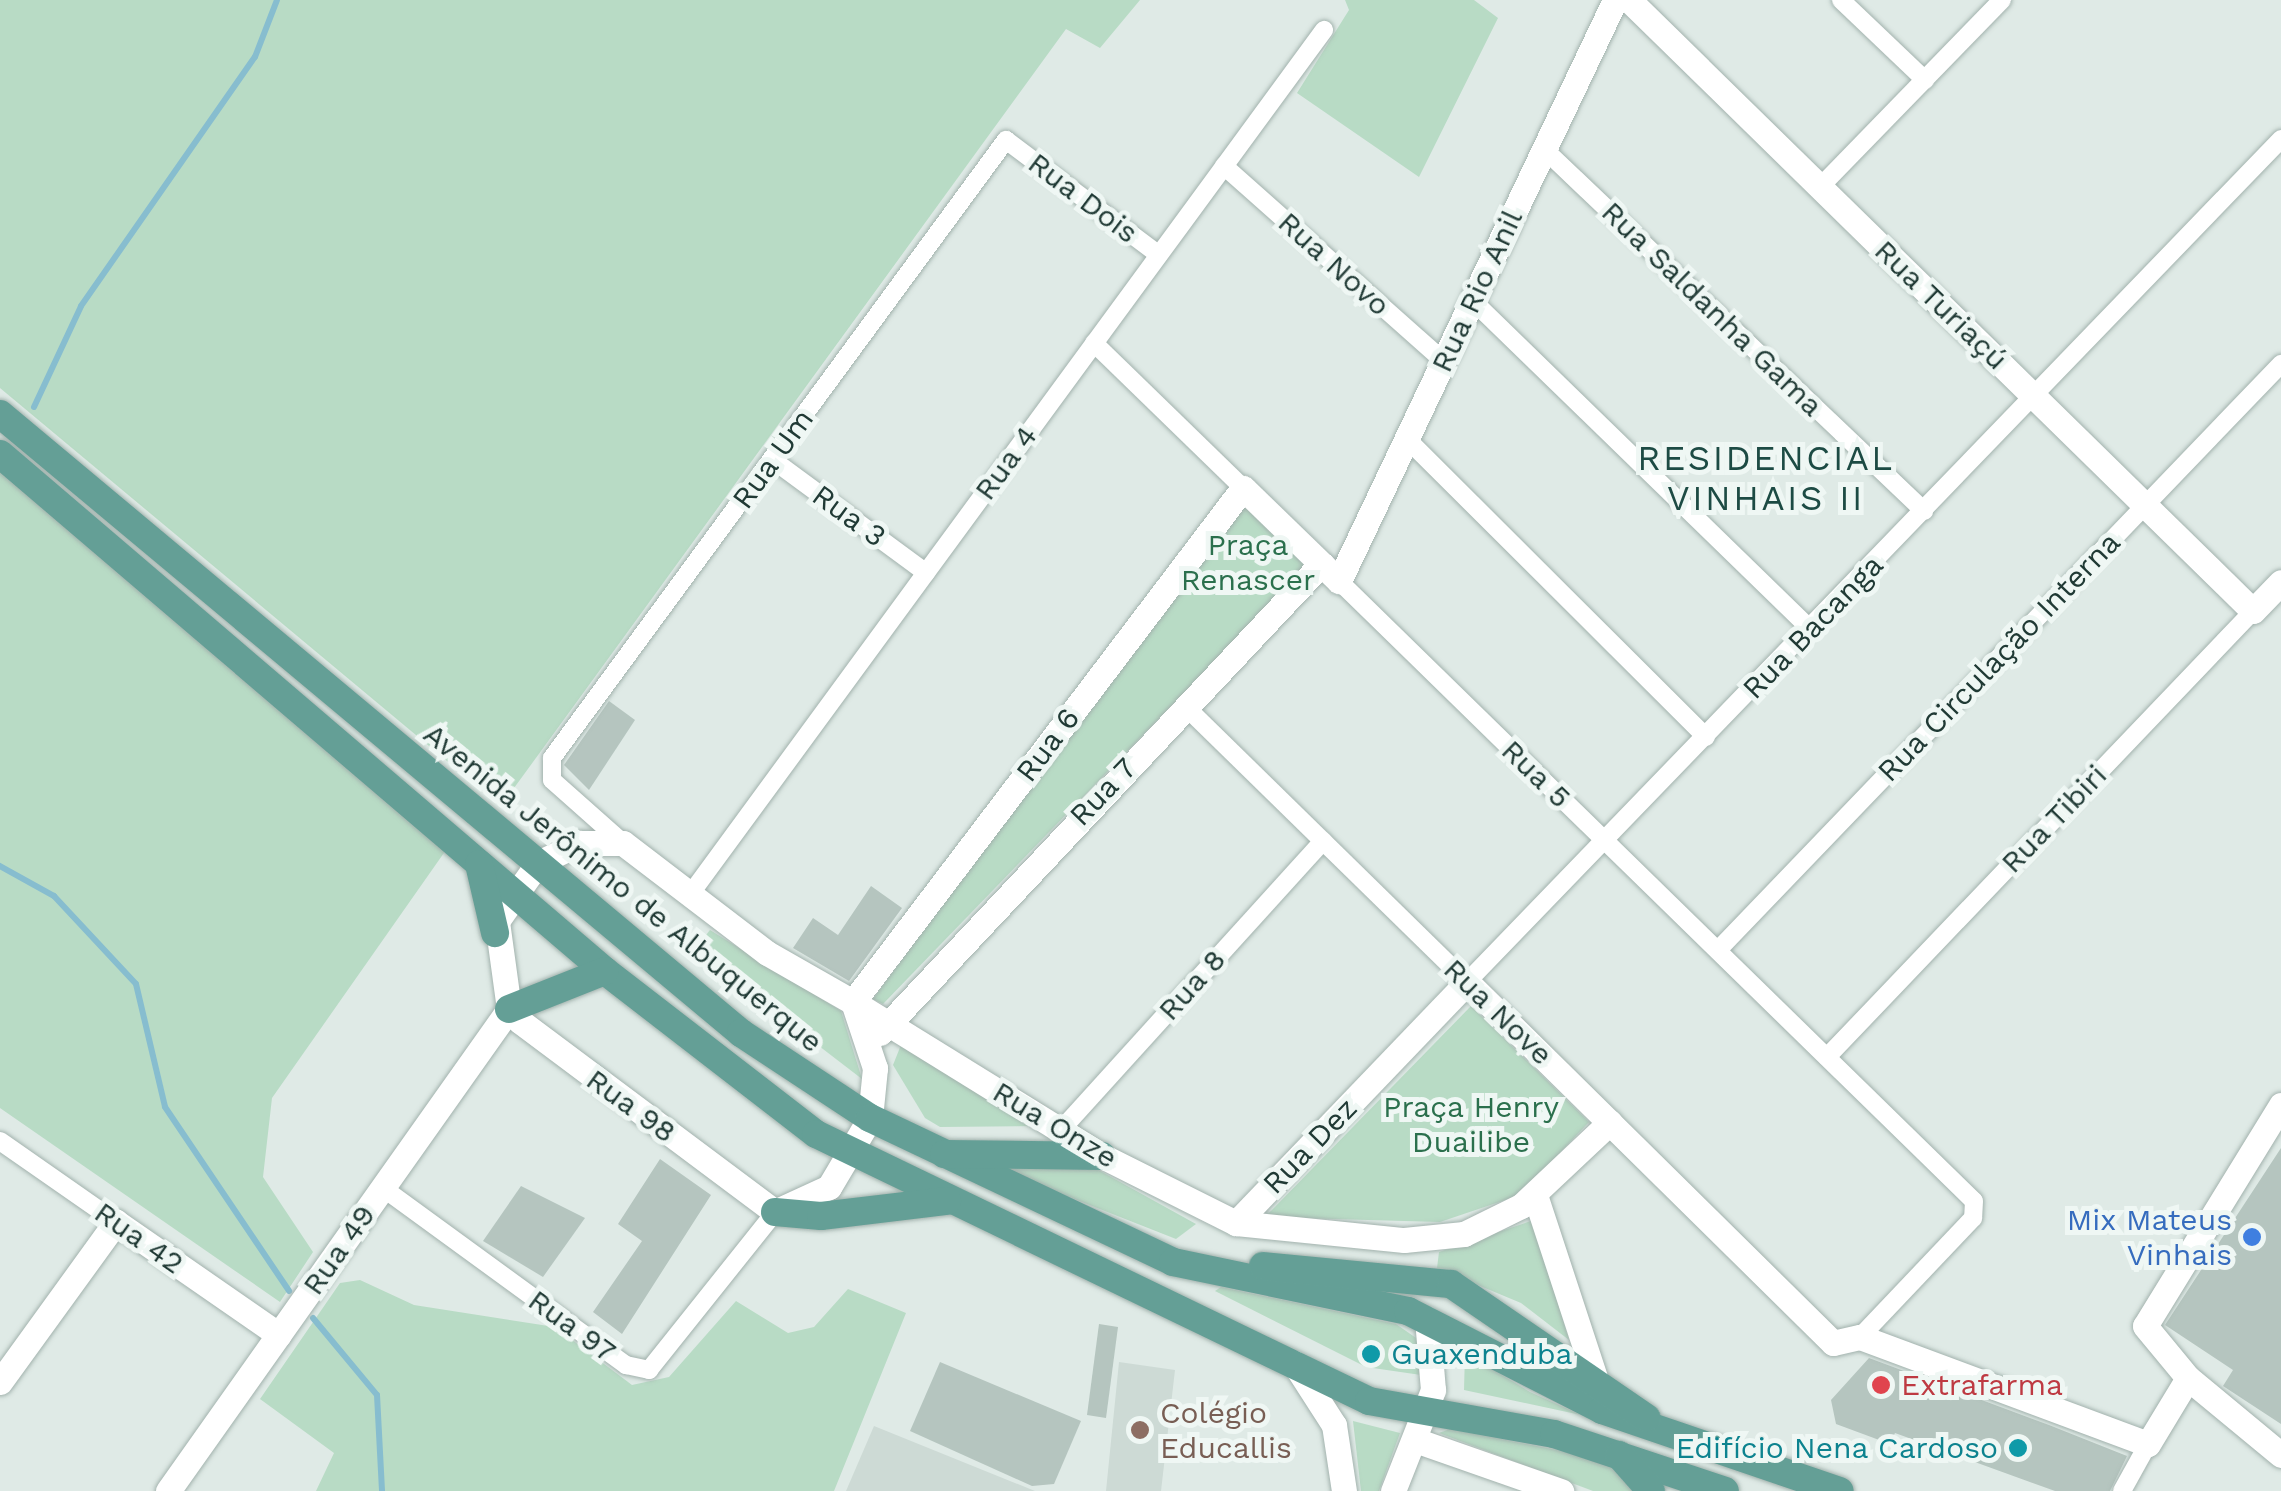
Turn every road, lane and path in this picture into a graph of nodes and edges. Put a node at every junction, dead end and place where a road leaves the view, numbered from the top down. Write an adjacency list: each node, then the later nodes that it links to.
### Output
1 (1615, 0): 9 (street, Rua Rio Anil)
2 (1629, 0): 11 (street, Rua Turiaçú)
3 (1841, 0): 6 (street)
4 (2002, 0): 6 (street)
5 (1324, 30): 10 (street, Rua 4)
6 (1925, 80): 11 (street)
7 (2281, 139): 17 (street, Rua Bacanga)
8 (1006, 140): 12 (street, Rua Dois); 21 (street, Rua Um)
9 (1544, 149): 13 (street, Rua Rio Anil); 24 (street, Rua Saldanha Gama)
10 (1224, 166): 12 (street, Rua 4); 15 (street, Rua Novo)
11 (1820, 188): 17 (street, Rua Turiaçú)
12 (1159, 255): 14 (street, Rua 4)
13 (1472, 300): 15 (street, Rua Rio Anil); 29 (street)
14 (1094, 343): 22 (street, Rua 5); 26 (street, Rua 4)
15 (1444, 361): 19 (street, Rua Rio Anil)
16 (2281, 364): 23 (street, Rua Circulação Interna)
17 (2034, 396): 23 (street, Rua Turiaçú); 24 (street, Rua Bacanga)
18 (0, 414): 37 (main road, Avenida Jerônimo de Albuquerque)
19 (1407, 439): 25 (street, Rua Rio Anil); 31 (street)
20 (0, 454): 36 (main road)
21 (773, 460): 26 (street, Rua 3); 32 (street, Rua Um)
22 (1243, 488): 25 (street, Rua 5); 44 (street, Rua 6)
23 (2145, 505): 28 (street, Rua Turiaçú); 41 (street, Rua Circulação Interna)
24 (1924, 511): 29 (street, Rua Bacanga)
25 (1330, 572): 30 (street, Rua 7); 35 (street, Rua 5)
26 (926, 573): 39 (street, Rua 4)
27 (2281, 582): 28 (street, Rua Tibiri)
28 (2253, 611): 48 (street, Rua Tibiri)
29 (1810, 630): 31 (street, Rua Bacanga)
30 (1185, 706): 33 (street, Rua Nove); 46 (street, Rua 7)
31 (1706, 738): 35 (street, Rua Bacanga)
32 (552, 780): 34 (street, Rua Onze)
33 (1323, 841): 43 (street, Rua Nove); 52 (street, Rua 8)
34 (623, 842): 37 (street); 39 (street, Rua Onze)
35 (1606, 842): 41 (street, Rua 5); 43 (street, Rua Bacanga)
36 (479, 864): 38 (main road); 40 (main road)
37 (538, 864): 38 (street); 50 (main road, Avenida Jerônimo de Albuquerque)
38 (512, 891): 40 (street); 42 (main road)
39 (689, 896): 44 (street, Rua Onze)
40 (495, 933): 45 (street)
41 (1718, 950): 48 (street, Rua 5)
42 (605, 971): 45 (main road); 54 (main road)
43 (1467, 982): 51 (street, Rua Nove); 63 (street, Rua Dez)
44 (853, 1002): 46 (street, Rua Onze); 47 (street)
45 (509, 1009): 57 (street, Rua 49); 60 (street, Rua 98)
46 (884, 1021): 47 (street); 52 (street, Rua Onze)
47 (872, 1052): 50 (street)
48 (1827, 1057): 66 (street, Rua 5)
49 (2281, 1105): 69 (street)
50 (870, 1118): 54 (street); 55 (main road, Avenida Jerônimo de Albuquerque)
51 (1610, 1122): 58 (street, Rua Onze); 66 (street, Rua Nove)
52 (1061, 1130): 56 (street, Rua Onze)
53 (0, 1141): 62 (street, Rua 42)
54 (851, 1154): 59 (main road); 60 (street)
55 (938, 1154): 56 (main road); 61 (main road, Avenida Jerônimo de Albuquerque)
56 (1102, 1156): 63 (street, Rua Onze)
57 (383, 1188): 60 (street, Rua 97); 65 (street, Rua 49)
58 (1535, 1195): 63 (street, Rua Onze); 68 (street)
59 (947, 1201): 60 (main road); 67 (main road)
60 (774, 1212)
61 (1072, 1221): 64 (main road, Avenida Jerônimo de Albuquerque); 68 (main road)
62 (116, 1222): 65 (street, Rua 42); 70 (street)
63 (1236, 1223)
64 (1427, 1319): 71 (street); 72 (main road, Avenida Jerônimo de Albuquerque)
65 (280, 1335): 76 (street, Rua 49)
66 (1860, 1337): 73 (street, Rua Nove)
67 (1291, 1359): 71 (main road); 77 (street)
68 (1595, 1378): 72 (main road)
69 (2188, 1378): 73 (street); 75 (street)
70 (0, 1382)
71 (1421, 1428): 74 (main road); 78 (street); 79 (street)
72 (1668, 1434): 82 (main road, Avenida Jerônimo de Albuquerque)
73 (2148, 1444): 83 (street)
74 (1618, 1454): 80 (main road); 81 (main road)
75 (2281, 1455)
76 (168, 1491)
77 (1344, 1491)
78 (1392, 1491)
79 (1561, 1491)
80 (1651, 1491)
81 (1725, 1491)
82 (1840, 1491)
83 (2122, 1491)

